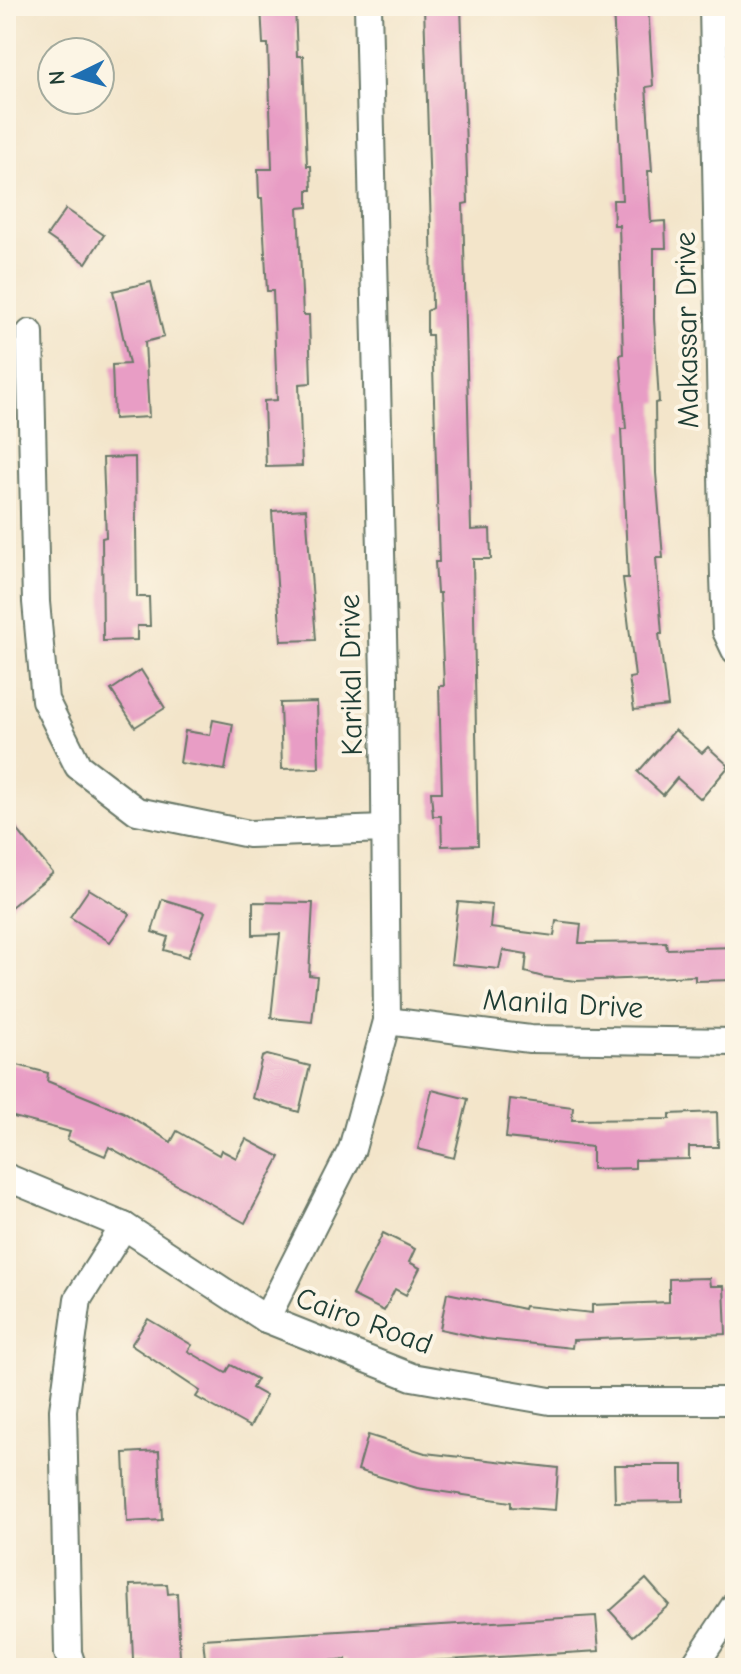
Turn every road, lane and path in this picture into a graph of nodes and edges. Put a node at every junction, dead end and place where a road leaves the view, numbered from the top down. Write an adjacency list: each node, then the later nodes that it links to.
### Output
1 (368, 6): 5 (street, Karikal Drive)
2 (713, 6): 4 (street, Makassar Drive)
3 (30, 333): 5 (street)
4 (735, 650)
5 (385, 829): 6 (street, Karikal Drive)
6 (387, 1021): 7 (street, Manila Drive); 10 (street, Karikal Drive)
7 (735, 1042)
8 (6, 1177): 9 (street, Cairo Road)
9 (124, 1226): 10 (street, Cairo Road); 13 (street)
10 (266, 1319): 11 (street, Cairo Road)
11 (735, 1401)
12 (735, 1605): 14 (street)
13 (73, 1668)
14 (693, 1668)

